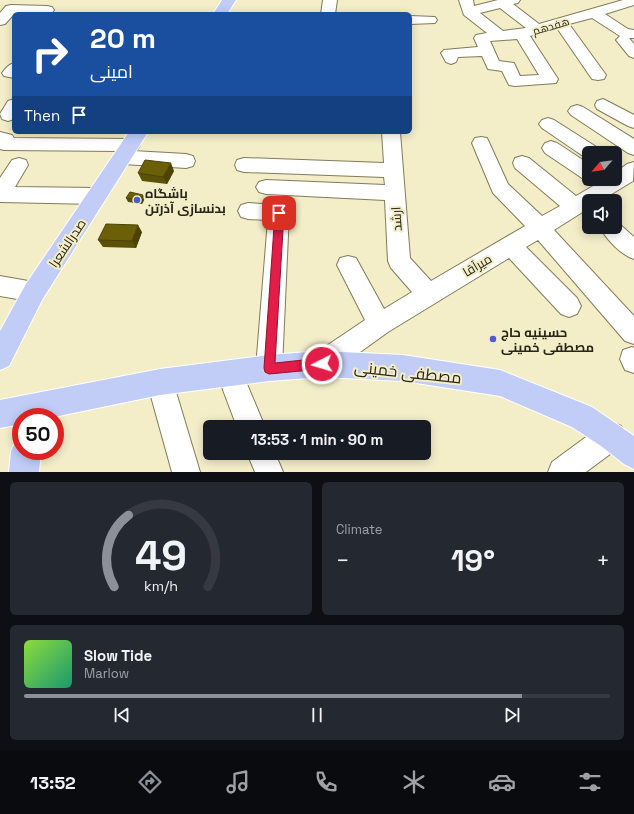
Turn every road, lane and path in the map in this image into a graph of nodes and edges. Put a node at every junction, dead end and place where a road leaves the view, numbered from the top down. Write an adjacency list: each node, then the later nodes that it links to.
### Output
1 (229, 0): 7 (main road)
2 (330, 0): 8 (street)
3 (508, 1): 5 (street); 14 (street)
4 (634, 1): 9 (street, هفدهم)
5 (467, 6): 16 (street)
6 (47, 8): 12 (street)
7 (221, 12)
8 (328, 12)
9 (594, 13): 13 (street, هفدهم); 17 (street)
10 (412, 20): 11 (street)
11 (430, 20)
12 (0, 21)
13 (561, 23): 14 (street, هفدهم); 21 (street)
14 (538, 30): 15 (street, هفدهم)
15 (521, 34): 16 (street, هفدهم); 18 (street)
16 (500, 36): 18 (street, هفدهم)
17 (629, 37): 19 (street)
18 (488, 51): 20 (street)
19 (634, 54)
20 (450, 59)
21 (598, 75)
22 (603, 105): 24 (street)
23 (577, 111): 32 (street)
24 (634, 122)
25 (548, 124): 30 (street)
26 (390, 134): 38 (street, ارشد)
27 (0, 138): 29 (street)
28 (481, 143): 47 (street)
29 (131, 145): 33 (street); 44 (main road, صدرالشعرا)
30 (582, 146)
31 (551, 148): 37 (street)
32 (634, 148)
33 (186, 161)
34 (522, 164): 45 (street)
35 (19, 165): 42 (street)
36 (244, 165): 38 (street)
37 (582, 168)
38 (394, 170): 41 (street, ارشد)
39 (608, 186): 43 (street, میرآقا)
40 (266, 187): 41 (street)
41 (395, 193): 54 (street, ارشد)
42 (0, 194): 44 (street)
43 (597, 194)
44 (97, 196): 53 (main road, صدرالشعرا)
45 (582, 205): 47 (street, میرآقا)
46 (248, 211): 60 (street)
47 (540, 228): 49 (street, میرآقا); 57 (street)
48 (617, 234): 50 (street)
49 (510, 245): 54 (street, میرآقا); 55 (street)
50 (634, 250)
51 (348, 265): 56 (street)
52 (0, 286): 53 (street)
53 (34, 292): 58 (main road, صدرالشعرا)
54 (429, 295): 56 (street, میرآقا)
55 (569, 306)
56 (380, 324): 59 (street, میرآقا)
57 (634, 333)
58 (0, 357)
59 (322, 364): 60 (main road, مصطفی خمینی); 67 (main road, مصطفی خمینی)
60 (269, 368): 61 (main road, مصطفی خمینی)
61 (230, 374): 62 (main road, مصطفی خمینی); 66 (street)
62 (160, 382): 63 (main road, مصطفی خمینی); 72 (street)
63 (50, 408)
64 (0, 414): 65 (main road, مصطفی خمینی)
65 (12, 414)
66 (248, 420)
67 (611, 436): 68 (main road, مصطفی خمینی); 74 (street)
68 (634, 454)
69 (25, 460): 71 (main road)
70 (265, 460): 73 (street)
71 (24, 472)
72 (186, 472)
73 (269, 472)
74 (562, 472)

